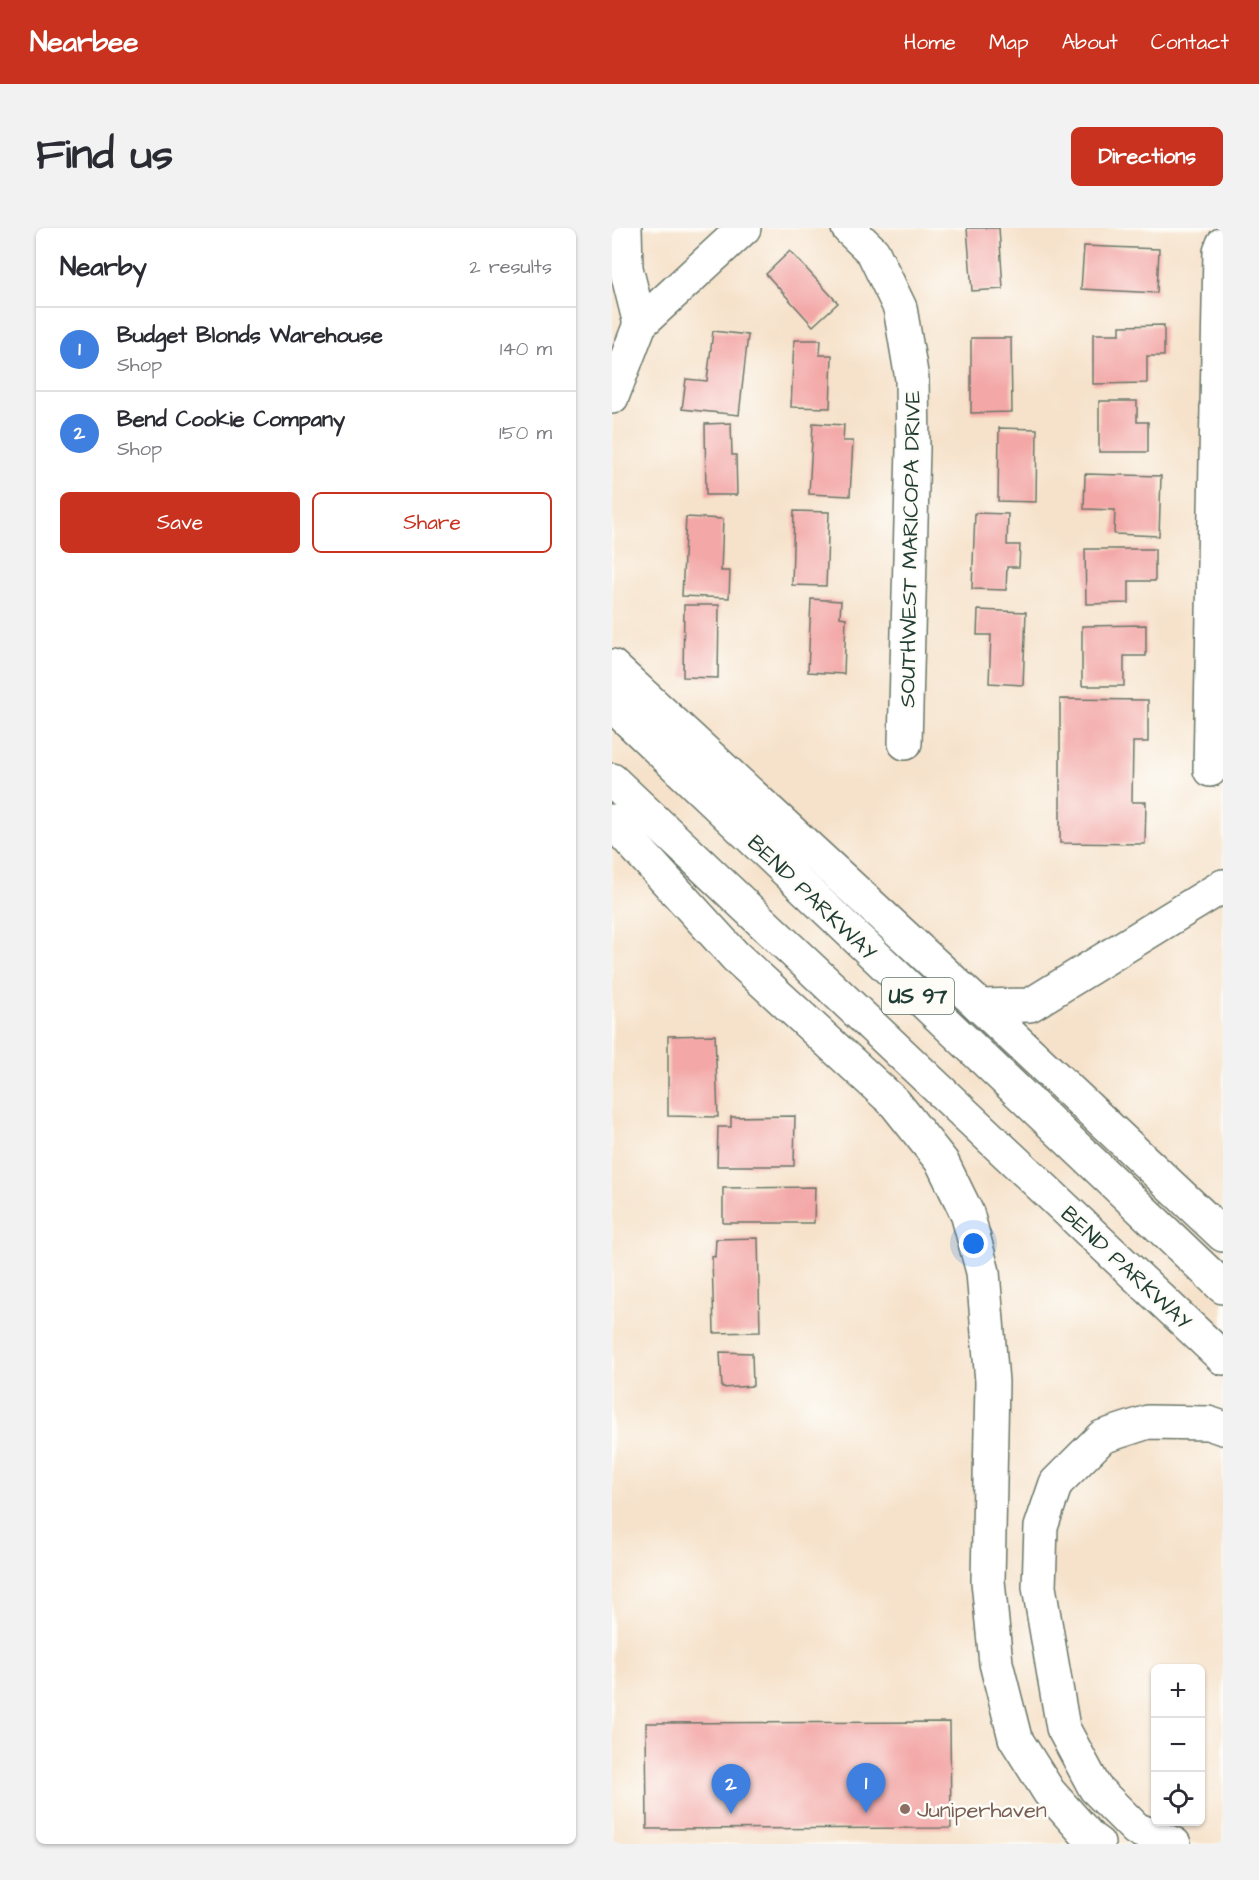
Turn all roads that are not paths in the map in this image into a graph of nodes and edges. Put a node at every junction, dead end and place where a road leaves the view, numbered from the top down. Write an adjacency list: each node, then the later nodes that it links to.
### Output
1 (625, 228): 5 (main road)
2 (744, 228): 5 (main road)
3 (848, 228): 10 (main road, SOUTHWEST MARICOPA DRIVE)
4 (1223, 244): 7 (main road)
5 (640, 324): 6 (main road)
6 (612, 397)
7 (1220, 512): 11 (main road)
8 (612, 666): 15 (main road)
9 (612, 705): 17 (main road, BEND PARKWAY / US 97)
10 (904, 743)
11 (1210, 770)
12 (612, 780): 18 (main road, BEND PARKWAY / US 97)
13 (612, 821): 20 (main road)
14 (1223, 886): 15 (main road)
15 (980, 1006): 16 (main road)
16 (1223, 1235)
17 (1223, 1287)
18 (1223, 1358)
19 (1223, 1428): 21 (main road)
20 (1098, 1844)
21 (1174, 1844)

